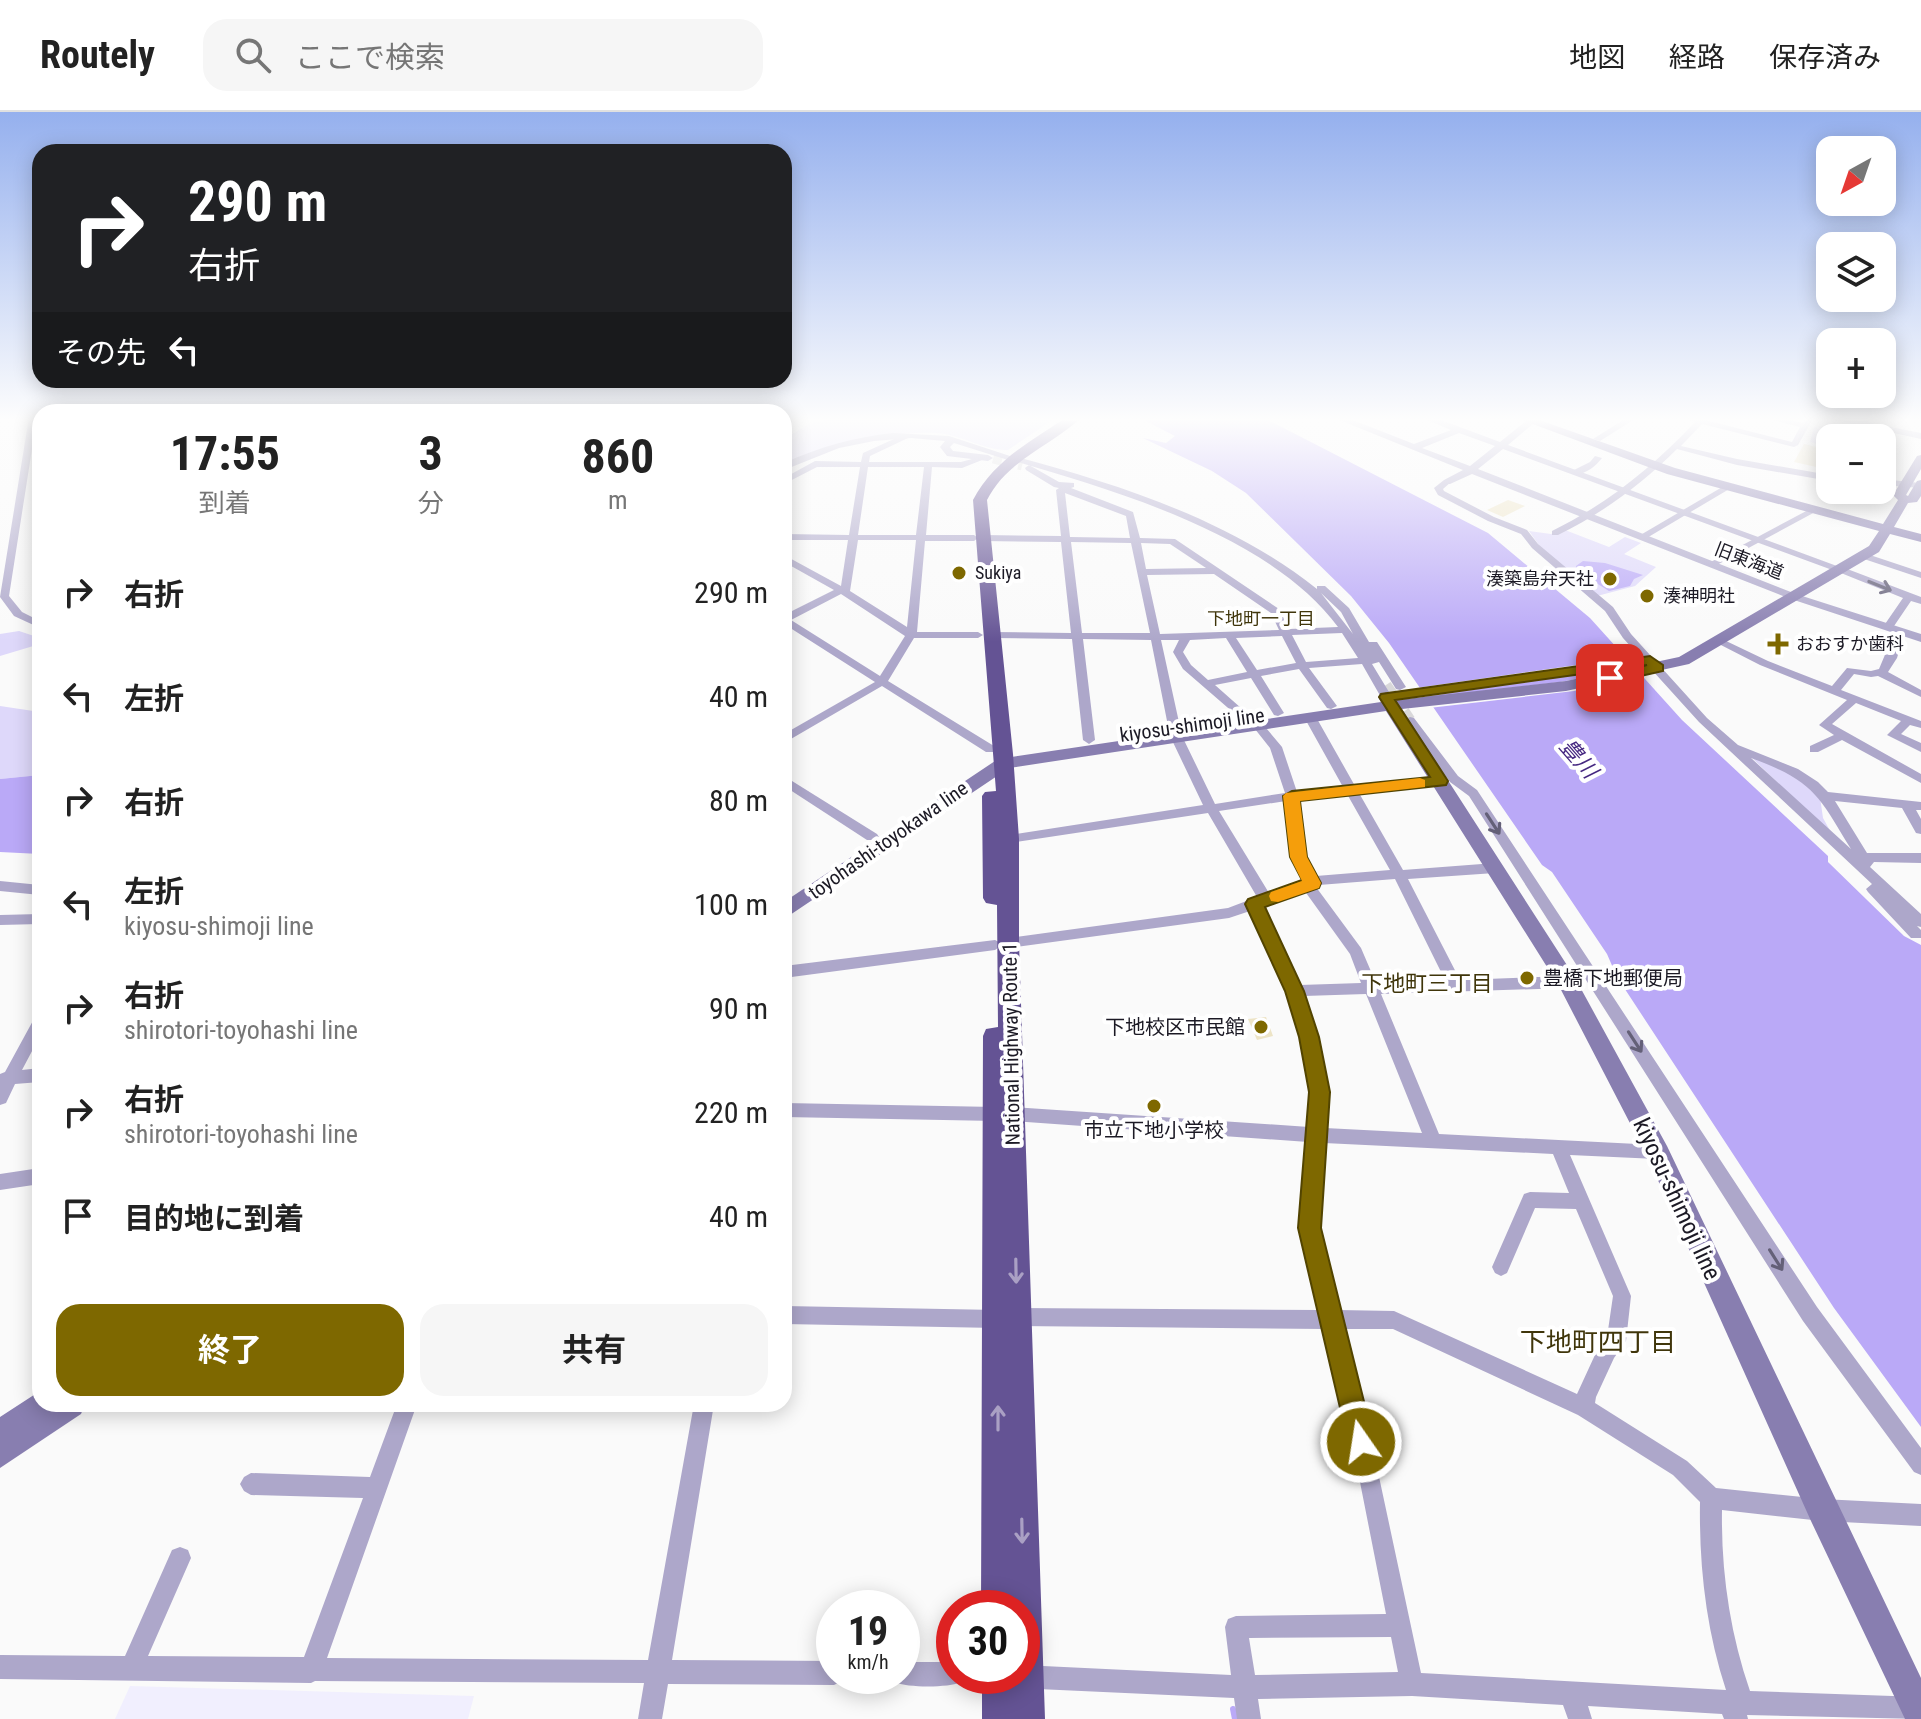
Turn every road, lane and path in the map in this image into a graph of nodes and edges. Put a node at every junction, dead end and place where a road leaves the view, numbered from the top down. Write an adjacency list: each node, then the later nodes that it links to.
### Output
1 (20, 492): 46 (street)
2 (861, 492): 27 (street)
3 (925, 492): 29 (street)
4 (983, 492): 30 (highway, National Highway Route 1)
5 (1060, 492): 31 (street)
6 (1075, 492): 34 (street)
7 (1114, 492): 24 (street)
8 (1440, 492): 64 (street)
9 (1524, 492): 20 (street, 旧東海道)
10 (1621, 492): 20 (street)
11 (1630, 492): 19 (street)
12 (1720, 492): 19 (street)
13 (1742, 492): 18 (main road)
14 (1762, 492): 21 (main road)
15 (1901, 492): 22 (main road)
16 (1917, 492): 22 (main road)
17 (1921, 504): 22 (street)
18 (1813, 511): 21 (main road); 32 (street)
19 (1686, 512): 28 (street); 32 (street)
20 (1586, 516): 25 (street); 28 (street, 旧東海道)
21 (1849, 516): 22 (main road); 22 (main road)
22 (1892, 523): 23 (main road); 33 (main road); 35 (main road)
23 (1921, 530)
24 (1212, 531): 53 (street); 73 (street)
25 (1555, 533)
26 (792, 537): 27 (street)
27 (855, 537): 29 (street); 42 (street)
28 (1642, 537): 37 (street, 旧東海道)
29 (920, 538): 30 (street); 55 (street)
30 (978, 538): 31 (street); 56 (highway, National Highway Route 1)
31 (1066, 539): 34 (street); 57 (street)
32 (1760, 539): 37 (street); 38 (street)
33 (1921, 539)
34 (1136, 540): 39 (street); 40 (street)
35 (1864, 556): 38 (main road); 41 (street)
36 (792, 562): 42 (street)
37 (1712, 564): 43 (street, 旧東海道)
38 (1839, 569): 43 (main road); 44 (street, one-way to 44)
39 (1218, 571): 40 (street); 54 (street)
40 (1143, 572): 59 (street)
41 (1921, 575)
42 (843, 591): 49 (street); 55 (street)
43 (1792, 596): 47 (main road); 52 (street, 旧東海道)
44 (1909, 597): 45 (street); 52 (street)
45 (1921, 601)
46 (9, 605): 48 (street); 50 (street)
47 (1764, 612): 62 (main road); 64 (main road)
48 (32, 613)
49 (792, 616)
50 (32, 622)
51 (792, 625): 68 (street)
52 (1894, 629): 61 (street, 旧東海道); 66 (street)
53 (1343, 630): 54 (street); 63 (street)
54 (1286, 633): 58 (street); 65 (street)
55 (911, 635): 56 (street); 68 (street)
56 (985, 635): 57 (street); 86 (highway, National Highway Route 1)
57 (1076, 636): 59 (street); 82 (street)
58 (1230, 636): 60 (street); 67 (street)
59 (1156, 637): 60 (street); 79 (street)
60 (1186, 637): 69 (street)
61 (1921, 638)
62 (1720, 642): 64 (main road); 70 (street)
63 (1365, 661): 65 (street); 73 (street)
64 (1652, 664): 73 (main road); 83 (street)
65 (1302, 665): 67 (street); 74 (street)
66 (1881, 673): 70 (street); 71 (street)
67 (1253, 674): 69 (street); 75 (street)
68 (882, 682): 80 (street); 86 (street)
69 (1209, 683): 77 (street)
70 (1835, 690): 72 (street)
71 (1921, 694)
72 (1855, 698): 78 (street); 81 (street)
73 (1402, 701): 74 (main road, kiyosu-shimoji line); 76 (main road, kiyosu-shimoji line); 88 (main road, kiyosu-shimoji line); 143 (street, one-way to 143)
74 (1331, 706): 75 (main road, kiyosu-shimoji line)
75 (1278, 713): 77 (main road, kiyosu-shimoji line)
76 (1310, 717): 77 (main road, kiyosu-shimoji line); 90 (street)
77 (1251, 721): 79 (main road, kiyosu-shimoji line); 91 (street)
78 (1915, 722): 84 (street)
79 (1175, 732): 82 (main road, kiyosu-shimoji line); 86 (main road, kiyosu-shimoji line); 95 (street)
80 (792, 734)
81 (1842, 735): 85 (street); 87 (street)
82 (1089, 740): 86 (main road, kiyosu-shimoji line)
83 (1735, 748): 92 (street); 99 (street)
84 (1921, 748)
85 (1814, 749)
86 (996, 759): 97 (main road, toyohashi-toyokawa line); 98 (highway, National Highway Route 1); 108 (main road, toyohashi-toyokawa line); 113 (highway, National Highway Route 1)
87 (1921, 779)
88 (1440, 781): 90 (street); 101 (main road, kiyosu-shimoji line)
89 (792, 785): 97 (street)
90 (1351, 790): 91 (street); 102 (street)
91 (1292, 796): 95 (street); 103 (street)
92 (1827, 801): 93 (street); 99 (street)
93 (1906, 804): 94 (street); 96 (street)
94 (1921, 806)
95 (1211, 808): 98 (street); 107 (street)
96 (1921, 830)
97 (872, 837): 106 (main road, toyohashi-toyokawa line)
98 (1009, 839): 113 (highway, National Highway Route 1)
99 (1856, 857): 100 (street); 109 (street); 112 (street)
100 (1921, 858)
101 (1495, 868): 102 (street); 115 (main road, kiyosu-shimoji line)
102 (1399, 875): 103 (street); 117 (street)
103 (1310, 885): 107 (street); 116 (street)
104 (0, 886): 105 (street)
105 (32, 889)
106 (792, 893)
107 (1260, 902): 113 (street); 118 (street)
108 (792, 906)
109 (1921, 912)
110 (32, 919): 111 (street)
111 (0, 920)
112 (1918, 928)
113 (1002, 944): 114 (street); 124 (highway, National Highway Route 1)
114 (792, 971)
115 (1567, 982): 117 (street); 128 (main road, kiyosu-shimoji line)
116 (1372, 987): 117 (street); 118 (street); 126 (street)
117 (1456, 987)
118 (1295, 991): 125 (street)
119 (32, 1034): 121 (street)
120 (32, 1076): 121 (street)
121 (5, 1080): 122 (street)
122 (0, 1098)
123 (792, 1110): 124 (street)
124 (1004, 1114): 125 (street); 134 (highway, National Highway Route 1)
125 (1317, 1135): 126 (street); 135 (street)
126 (1434, 1141): 127 (street)
127 (1558, 1147): 128 (street); 131 (street)
128 (1657, 1152): 147 (main road, kiyosu-shimoji line)
129 (32, 1177): 130 (street)
130 (0, 1182)
131 (1582, 1201): 132 (street); 136 (street)
132 (1501, 1267)
133 (792, 1315): 134 (street)
134 (1007, 1318): 135 (street); 150 (highway, National Highway Route 1, one-way to 134); 151 (highway, National Highway Route 1, one-way to 151)
135 (1332, 1322): 136 (street); 152 (street)
136 (1585, 1408): 146 (street)
137 (32, 1412): 141 (main road)
138 (59, 1412): 142 (main road)
139 (404, 1412): 145 (street)
140 (703, 1412): 156 (street)
141 (0, 1434)
142 (0, 1453)
143 (1921, 1465)
144 (251, 1484): 145 (street)
145 (378, 1488): 155 (street)
146 (1711, 1498): 147 (street); 164 (street)
147 (1822, 1510): 148 (street); 165 (main road, kiyosu-shimoji line)
148 (1921, 1515)
149 (180, 1558): 154 (street)
150 (999, 1590)
151 (1012, 1590)
152 (1400, 1625): 159 (street); 160 (street)
153 (0, 1667): 154 (street)
154 (131, 1669): 155 (street)
155 (311, 1671): 156 (street)
156 (658, 1672): 157 (street); 166 (street)
157 (816, 1673)
158 (1040, 1677): 160 (street)
159 (1412, 1684): 160 (street); 163 (street)
160 (1245, 1687): 169 (street)
161 (1009, 1694): 167 (highway, National Highway Route 1)
162 (1019, 1694): 168 (highway, National Highway Route 1)
163 (1572, 1694): 164 (street); 170 (street)
164 (1736, 1708): 165 (street)
165 (1920, 1711)
166 (650, 1719)
167 (1001, 1719)
168 (1026, 1719)
169 (1249, 1719)
170 (1580, 1719)

